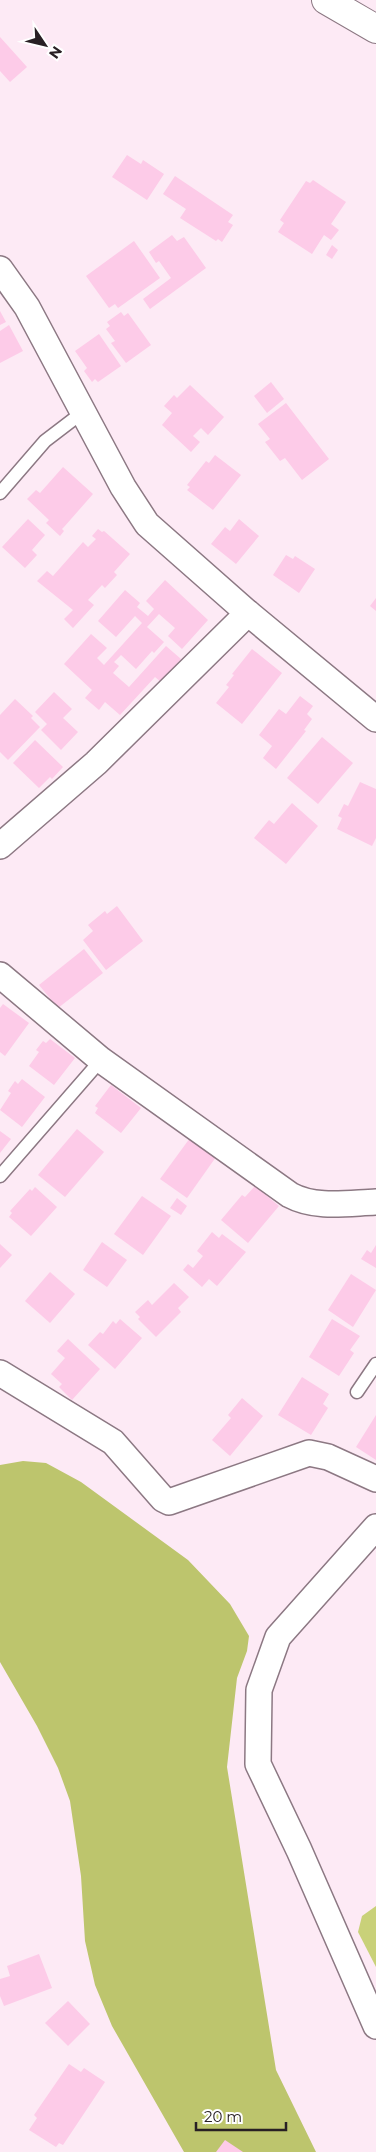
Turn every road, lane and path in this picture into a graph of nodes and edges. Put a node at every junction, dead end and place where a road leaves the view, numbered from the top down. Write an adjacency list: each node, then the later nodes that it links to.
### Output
1 (326, 0): 2 (street)
2 (376, 29)
3 (0, 269): 4 (street)
4 (83, 412): 5 (lane); 6 (street)
5 (0, 493)
6 (248, 613): 7 (street); 8 (street)
7 (376, 719)
8 (0, 846)
9 (0, 975): 10 (street)
10 (101, 1060): 11 (lane); 12 (street)
11 (0, 1176)
12 (376, 1202)
13 (376, 1364): 15 (lane)
14 (0, 1373): 16 (street)
15 (357, 1392)
16 (376, 1479)
17 (376, 1527): 18 (street)
18 (376, 2026)

